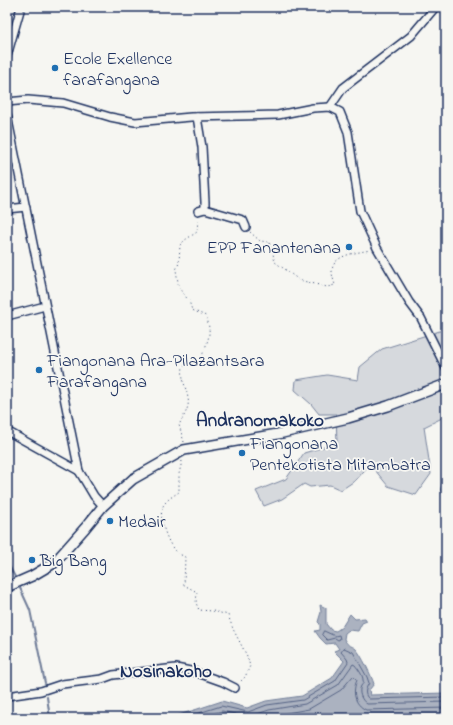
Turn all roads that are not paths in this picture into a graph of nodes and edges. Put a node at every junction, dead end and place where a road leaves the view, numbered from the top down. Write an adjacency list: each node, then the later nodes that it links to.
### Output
1 (21, 7): 3 (street)
2 (431, 7): 5 (street)
3 (7, 56)
4 (7, 102): 7 (street)
5 (330, 107): 7 (street); 13 (street)
6 (7, 115): 8 (street)
7 (197, 117): 10 (street)
8 (26, 207): 9 (street); 11 (street)
9 (7, 209)
10 (246, 227)
11 (46, 306): 12 (street); 16 (street)
12 (7, 316)
13 (446, 368)
14 (446, 384): 17 (street)
15 (7, 431): 16 (street)
16 (79, 470): 17 (street)
17 (103, 506): 18 (street)
18 (7, 587)
19 (235, 688): 20 (street)
20 (7, 696)

